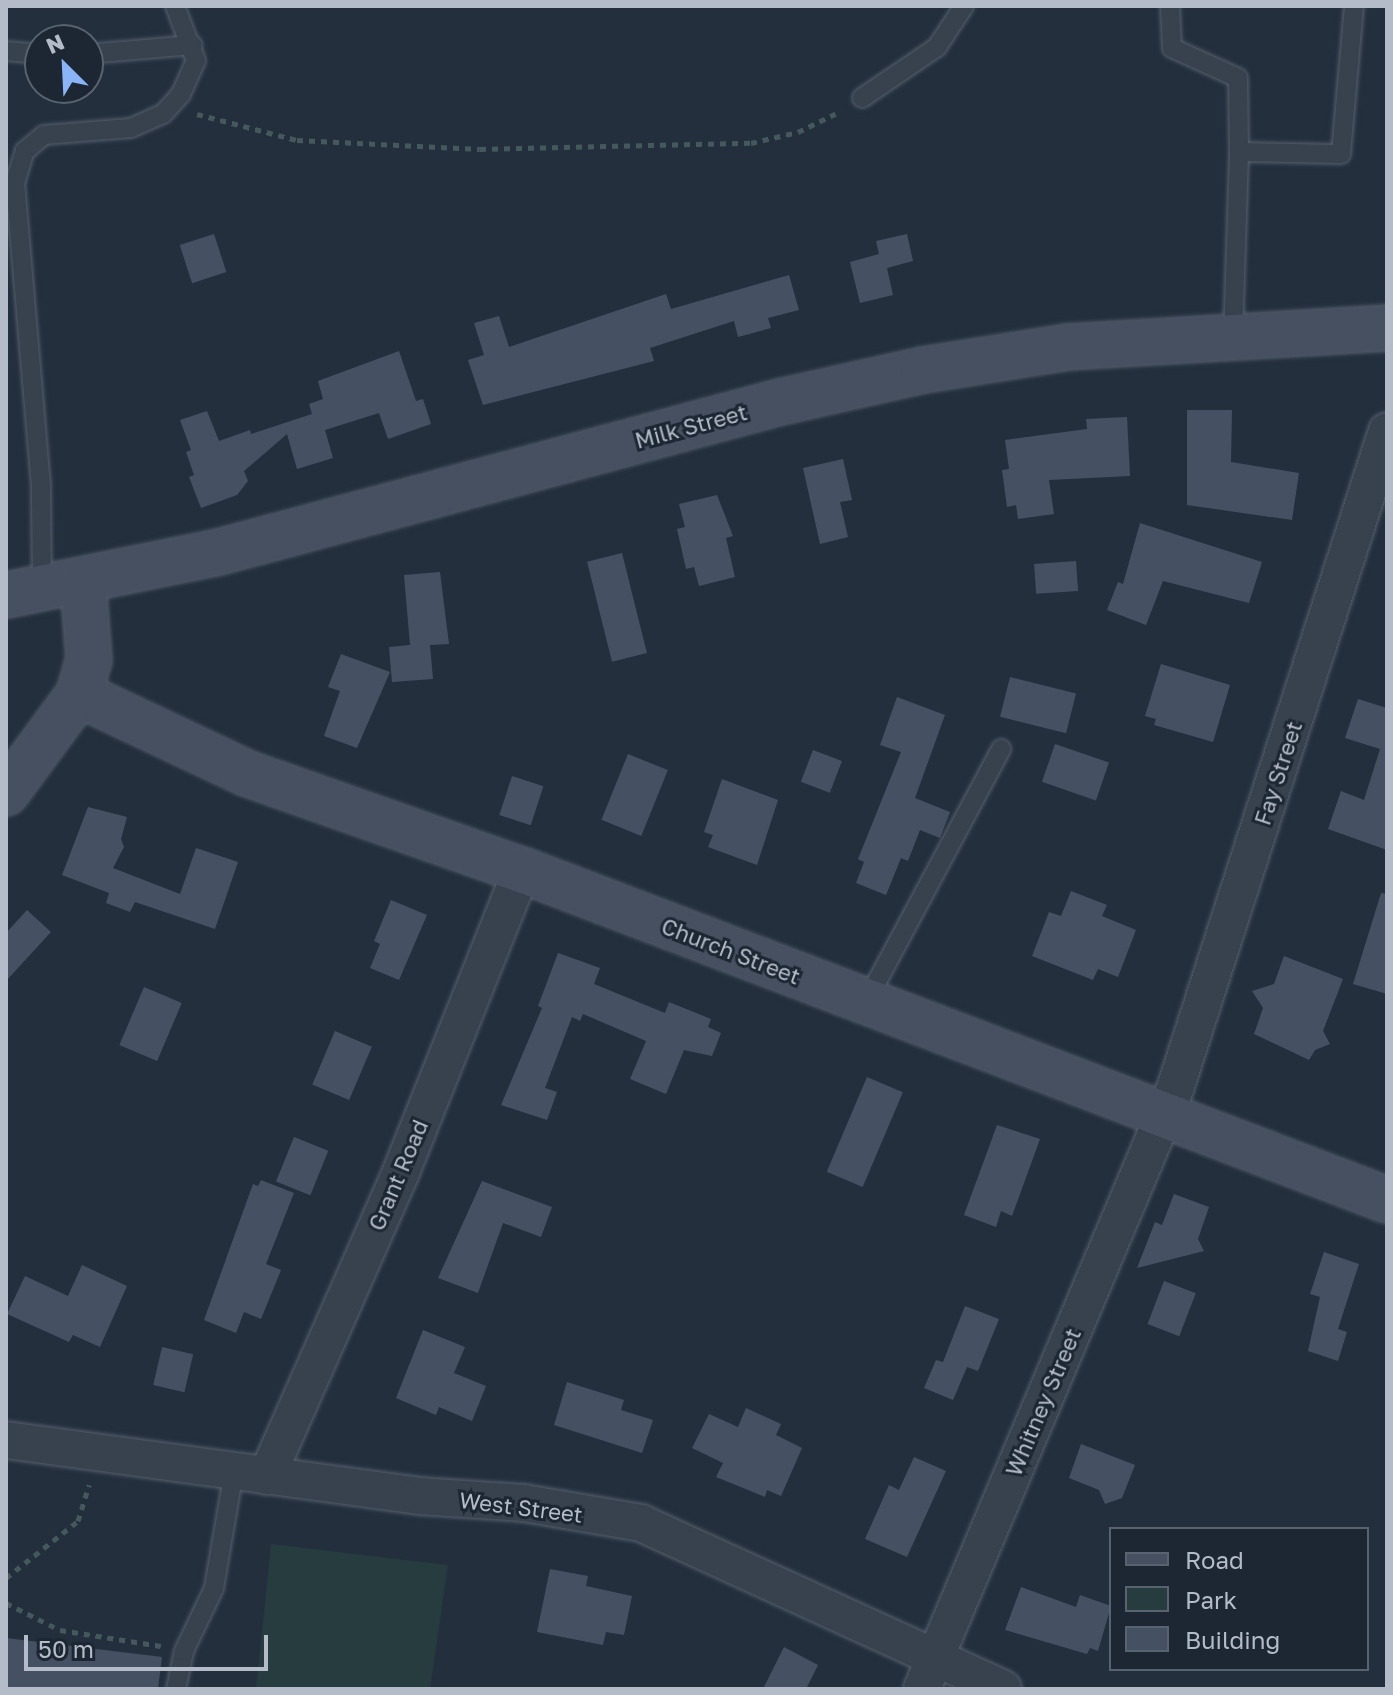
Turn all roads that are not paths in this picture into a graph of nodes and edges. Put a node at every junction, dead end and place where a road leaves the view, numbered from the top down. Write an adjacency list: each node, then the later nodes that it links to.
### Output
1 (175, 6): 5 (lane)
2 (964, 6): 7 (lane)
3 (1170, 6): 8 (lane)
4 (1354, 6): 8 (lane)
5 (193, 45): 6 (lane); 12 (lane)
6 (104, 53)
7 (862, 98)
8 (1239, 152): 10 (lane)
9 (1387, 328): 10 (main road, Milk Street)
10 (1233, 336): 12 (main road, Milk Street)
11 (1387, 431): 18 (street, Fay Street)
12 (44, 588): 13 (main road)
13 (79, 694): 15 (main road); 16 (main road, Church Street)
14 (1001, 749): 17 (lane)
15 (6, 793)
16 (522, 870): 17 (main road, Church Street); 21 (street, Grant Road)
17 (866, 1002): 18 (main road, Church Street)
18 (1164, 1115): 19 (main road, Church Street); 22 (street, Whitney Street)
19 (1387, 1200)
20 (6, 1440): 21 (street, West Street)
21 (250, 1474): 22 (street, West Street); 23 (lane)
22 (929, 1674): 24 (street, West Street)
23 (176, 1689)
24 (1003, 1689)

